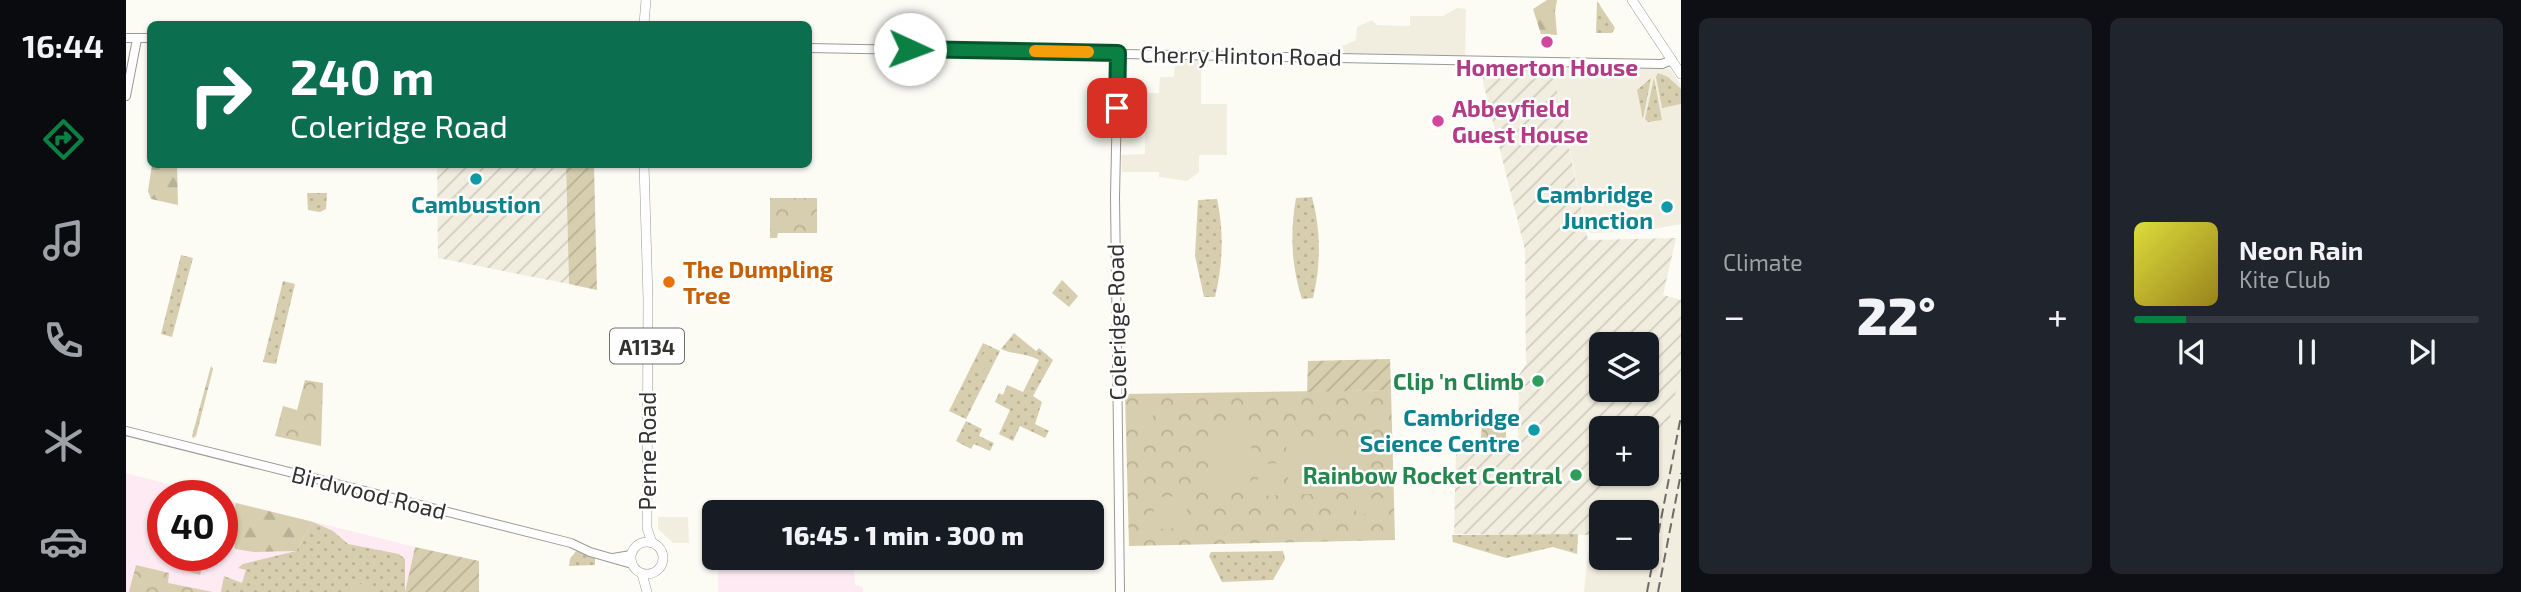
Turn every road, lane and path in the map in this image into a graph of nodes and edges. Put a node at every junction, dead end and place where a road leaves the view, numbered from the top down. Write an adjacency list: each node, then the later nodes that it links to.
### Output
1 (646, 0): 3 (main road)
2 (1632, 0): 9 (main road)
3 (644, 21)
4 (126, 38): 6 (street)
5 (147, 38): 6 (street)
6 (137, 39): 11 (street)
7 (812, 48): 8 (street, Cherry Hinton Road)
8 (1118, 53): 9 (street, Cherry Hinton Road); 18 (street, Coleridge Road)
9 (1672, 60): 10 (main road)
10 (1681, 74)
11 (126, 96)
12 (645, 168): 14 (main road, Perne Road / A1134)
13 (126, 431): 15 (street, Birdwood Road)
14 (647, 542): 15 (main road, Perne Road / A1134); 16 (main road, Perne Road / A1134)
15 (631, 560): 16 (main road)
16 (647, 574): 17 (main road, Perne Road / A1134)
17 (647, 592)
18 (1120, 592)

